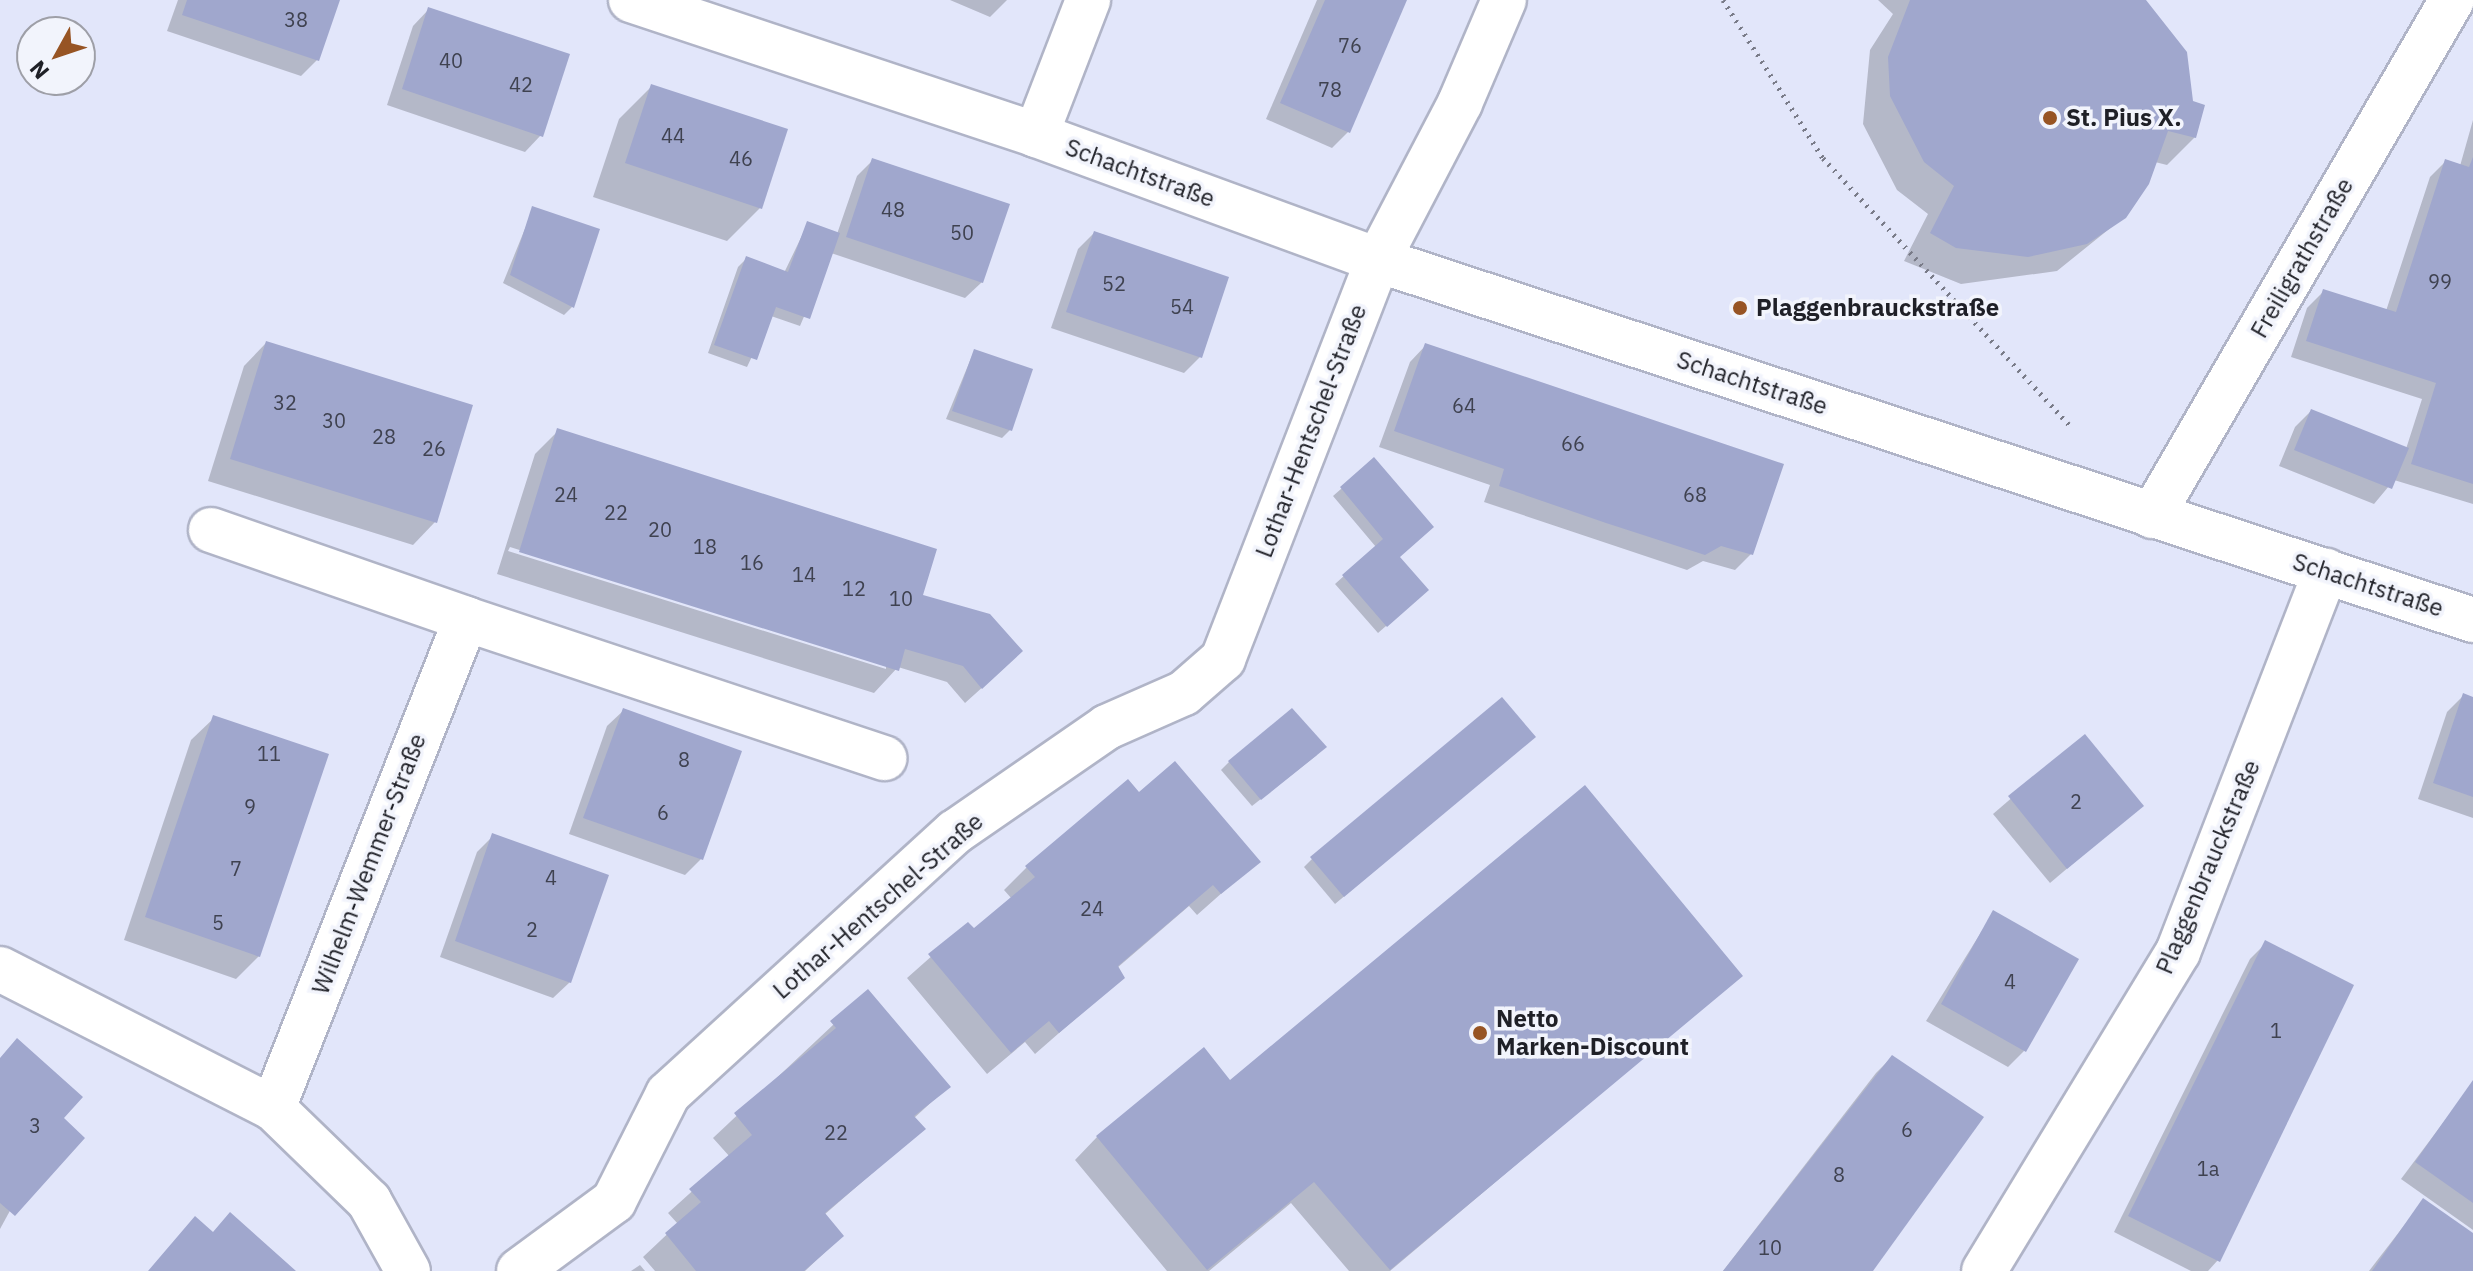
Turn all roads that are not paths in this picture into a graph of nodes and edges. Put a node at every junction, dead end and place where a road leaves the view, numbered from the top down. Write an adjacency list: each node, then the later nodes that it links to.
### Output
1 (631, 0): 5 (street, Schachtstraße)
2 (1088, 0): 5 (street, Schachtstraße)
3 (1504, 0): 6 (street, Lothar-Hentschel-Straße)
4 (2452, 0): 7 (street, Freiligrathstraße)
5 (1036, 135): 6 (street, Schachtstraße)
6 (1378, 260): 7 (street, Schachtstraße); 17 (street, Lothar-Hentschel-Straße)
7 (2152, 516): 9 (street, Schachtstraße)
8 (211, 530): 10 (street)
9 (2326, 571): 11 (street, Schachtstraße); 15 (street, Plaggenbrauckstraße)
10 (466, 619): 12 (street); 14 (street, Wilhelm-Wemmer-Straße)
11 (2473, 620)
12 (885, 758)
13 (0, 969): 14 (street)
14 (273, 1108): 16 (street)
15 (1992, 1268)
16 (408, 1271)
17 (519, 1271)

